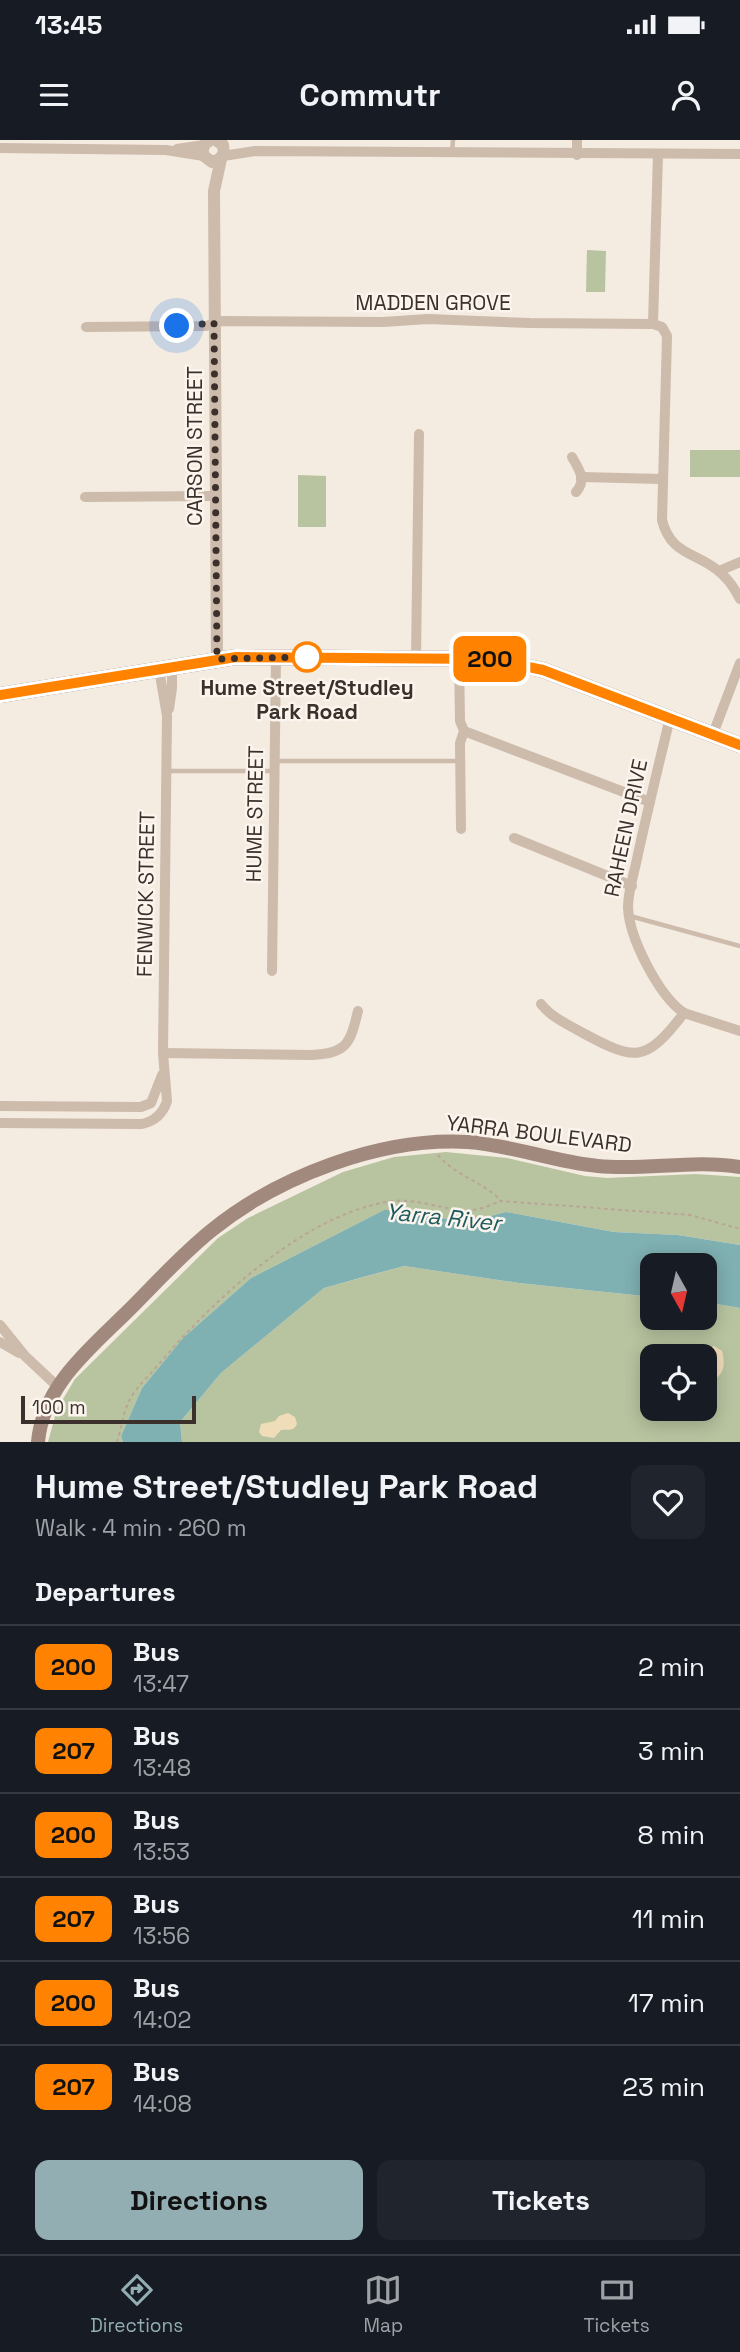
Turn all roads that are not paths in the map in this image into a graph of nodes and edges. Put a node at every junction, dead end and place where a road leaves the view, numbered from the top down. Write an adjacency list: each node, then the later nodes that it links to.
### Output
1 (453, 140): 5 (lane)
2 (577, 140): 8 (street)
3 (214, 147): 4 (street); 5 (street); 9 (street, CARSON STREET)
4 (0, 148)
5 (452, 153): 8 (street)
6 (658, 154): 7 (street); 8 (street); 10 (street)
7 (740, 154)
8 (578, 155)
9 (214, 323): 10 (street, MADDEN GROVE); 11 (street, MADDEN GROVE); 17 (street, CARSON STREET)
10 (653, 324): 15 (street)
11 (86, 327)
12 (419, 434): 23 (street)
13 (572, 457): 14 (street)
14 (581, 478): 15 (street); 16 (street)
15 (662, 479): 20 (street)
16 (576, 492)
17 (214, 496): 18 (street); 24 (street, CARSON STREET)
18 (85, 497)
19 (740, 562): 20 (street)
20 (719, 571): 21 (street)
21 (739, 593)
22 (276, 657): 23 (main road); 24 (main road); 34 (street, HUME STREET)
23 (416, 658): 25 (main road)
24 (217, 659): 27 (main road)
25 (459, 659): 29 (main road); 30 (street)
26 (740, 663): 31 (street)
27 (166, 668): 28 (main road); 35 (street, FENWICK STREET)
28 (0, 695)
29 (670, 718): 31 (main road); 36 (street, RAHEEN DRIVE)
30 (464, 731): 33 (street); 36 (street)
31 (713, 734): 32 (main road)
32 (740, 745)
33 (460, 761): 34 (lane); 37 (street)
34 (275, 766): 35 (lane); 42 (street, HUME STREET)
35 (167, 771): 47 (street, FENWICK STREET)
36 (650, 802): 39 (street, RAHEEN DRIVE)
37 (461, 829)
38 (514, 838): 39 (street)
39 (632, 886): 40 (street, RAHEEN DRIVE)
40 (629, 916): 41 (lane); 45 (street, RAHEEN DRIVE)
41 (740, 946)
42 (272, 971)
43 (541, 1004): 45 (street)
44 (358, 1011): 47 (street)
45 (684, 1013): 46 (street, RAHEEN DRIVE)
46 (740, 1031)
47 (163, 1053): 48 (street, FENWICK STREET)
48 (164, 1072): 49 (street); 50 (street, FENWICK STREET)
49 (0, 1106)
50 (0, 1123)
51 (740, 1167): 55 (main road, YARRA BOULEVARD)
52 (0, 1325): 54 (street)
53 (0, 1342): 54 (street)
54 (25, 1356): 55 (street)
55 (57, 1386): 56 (main road, YARRA BOULEVARD)
56 (38, 1442)

